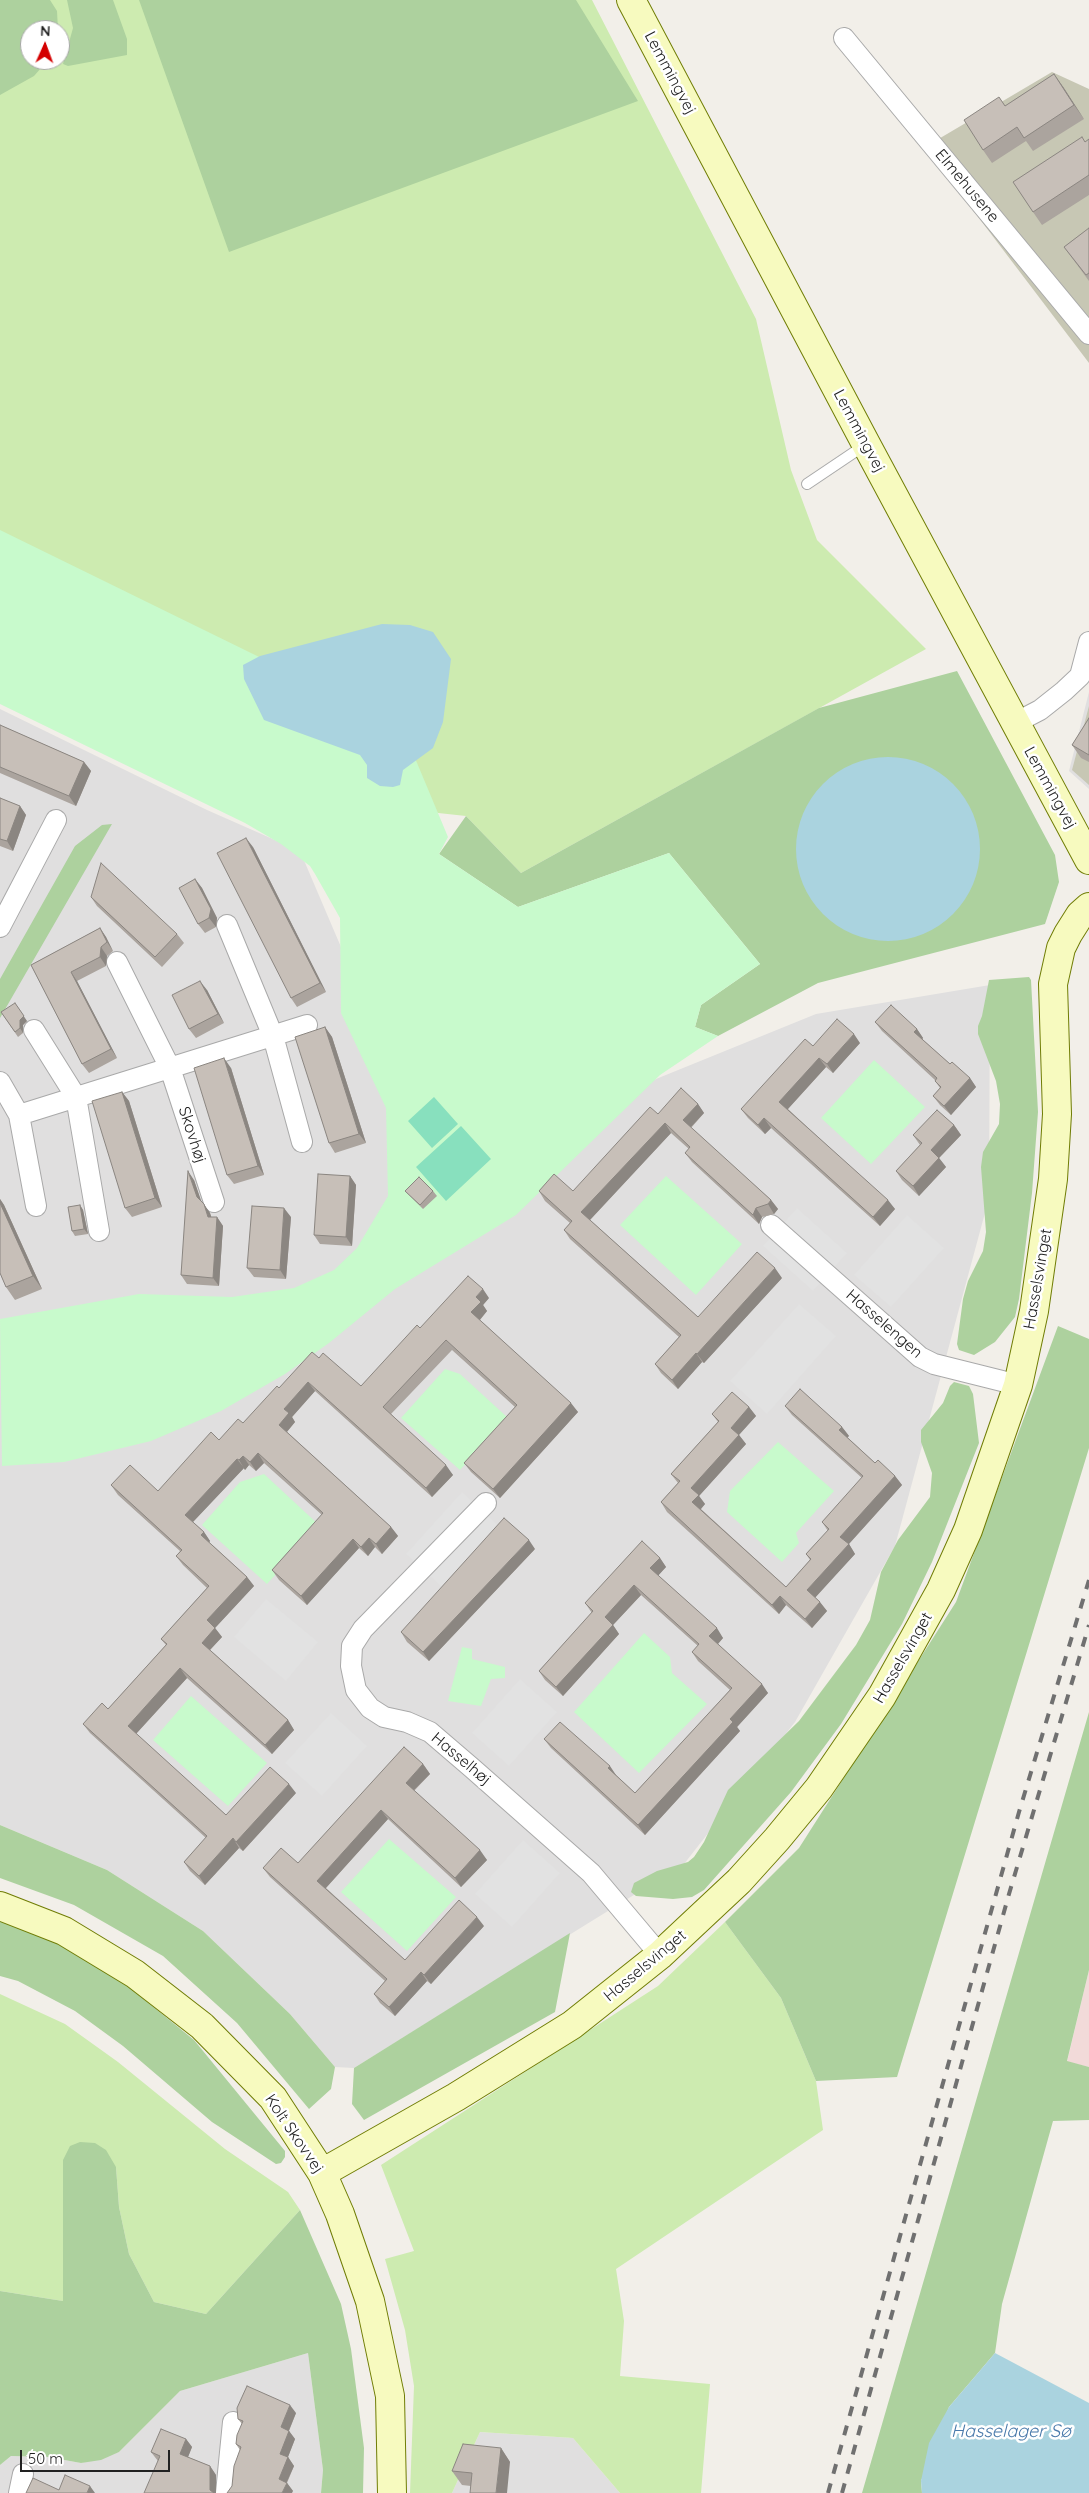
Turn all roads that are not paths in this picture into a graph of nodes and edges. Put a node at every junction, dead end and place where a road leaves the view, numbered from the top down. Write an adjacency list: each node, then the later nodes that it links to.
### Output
1 (631, 0): 4 (street, Lemmingvej)
2 (844, 38): 3 (street, Elmehusene)
3 (1089, 334)
4 (866, 444): 5 (lane); 7 (street, Lemmingvej)
5 (807, 484)
6 (1089, 642): 7 (street)
7 (1014, 723): 9 (street, Lemmingvej)
8 (56, 820): 12 (street)
9 (1089, 860)
10 (1089, 906): 26 (street, Hasselsvinget)
11 (227, 925): 16 (street)
12 (0, 927)
13 (117, 962): 17 (street, Skovhøj)
14 (307, 1025): 16 (street)
15 (34, 1030): 19 (street)
16 (273, 1036): 17 (street); 21 (street)
17 (170, 1068): 19 (street); 22 (street, Skovhøj)
18 (0, 1082): 20 (street)
19 (76, 1097): 20 (street); 25 (street)
20 (19, 1115): 23 (street)
21 (302, 1142)
22 (214, 1202)
23 (36, 1206)
24 (770, 1225): 26 (street, Hasselengen)
25 (99, 1232)
26 (1018, 1384): 29 (street, Hasselsvinget)
27 (486, 1503): 29 (street, Hasselhøj)
28 (0, 1906): 30 (street, Kolt Skovvej)
29 (660, 1955): 30 (street, Hasselsvinget)
30 (322, 2173): 33 (street, Kolt Skovvej)
31 (233, 2422): 32 (street)
32 (226, 2493)
33 (392, 2493)

